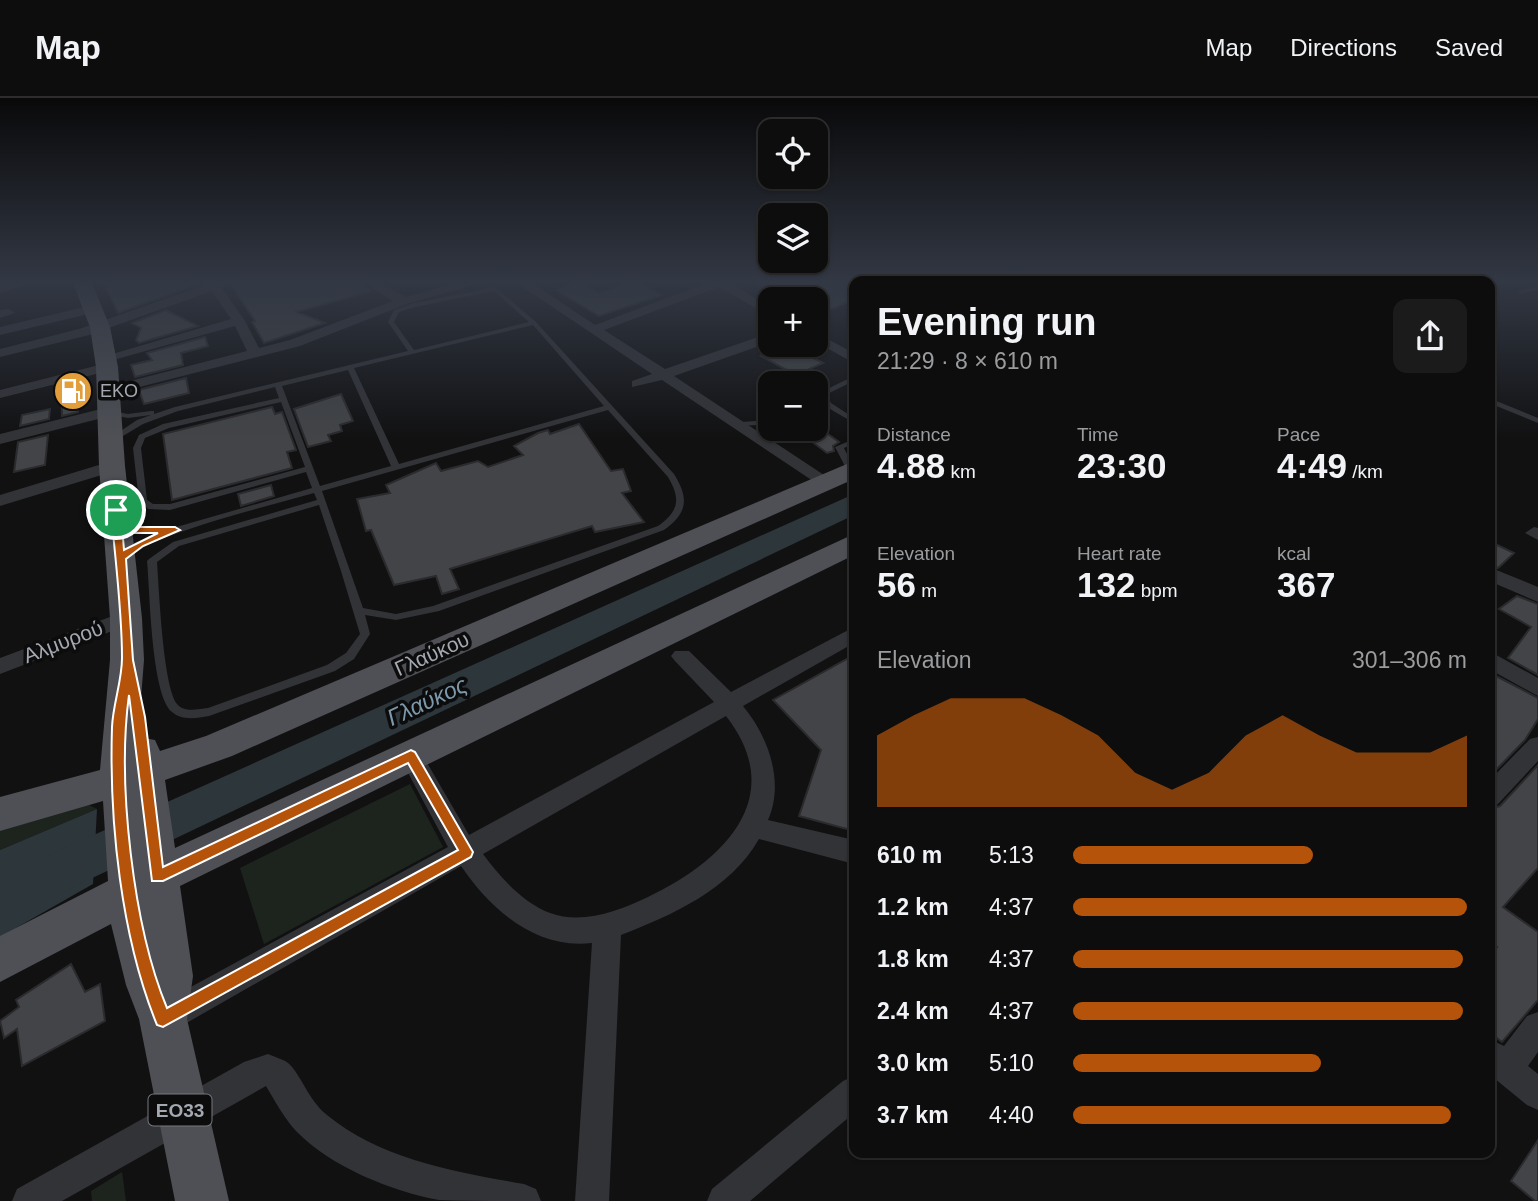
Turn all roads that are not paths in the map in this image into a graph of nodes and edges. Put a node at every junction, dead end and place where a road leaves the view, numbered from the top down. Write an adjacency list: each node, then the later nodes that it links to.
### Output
1 (51, 334): 13 (street)
2 (100, 334): 19 (main road, ΕΟ33)
3 (210, 334): 19 (street)
4 (246, 334): 14 (street)
5 (320, 334): 14 (street)
6 (400, 334): 12 (lane)
7 (486, 334): 12 (lane)
8 (544, 334): 27 (lane)
9 (600, 334): 17 (street)
10 (758, 341): 17 (street)
11 (828, 343): 15 (street)
12 (412, 352): 16 (lane)
13 (0, 353)
14 (255, 354): 19 (street)
15 (849, 354)
16 (350, 367): 20 (lane); 36 (lane)
17 (664, 374): 21 (street); 32 (street)
18 (849, 380): 22 (lane)
19 (108, 382): 23 (street); 28 (lane); 33 (street); 34 (main road, ΕΟ33)
20 (278, 384): 24 (lane); 28 (lane)
21 (636, 384)
22 (828, 390)
23 (0, 394)
24 (283, 399): 37 (lane); 37 (lane)
25 (1495, 403): 30 (lane)
26 (828, 404): 29 (lane)
27 (609, 407): 36 (lane); 47 (lane)
28 (175, 408): 34 (lane)
29 (849, 418)
30 (1538, 421)
31 (758, 423): 32 (lane)
32 (741, 424): 35 (street)
33 (0, 439)
34 (111, 454): 39 (street); 41 (main road, ΕΟ33)
35 (846, 466): 57 (main road, Γλαύκου)
36 (396, 467): 38 (lane)
37 (308, 469): 38 (lane)
38 (316, 490): 40 (lane); 42 (lane)
39 (0, 501)
40 (320, 502): 47 (lane); 47 (lane)
41 (116, 510): 42 (lane); 44 (main road, ΕΟ33)
42 (175, 530): 44 (lane)
43 (849, 544): 56 (main road)
44 (120, 558): 48 (main road, ΕΟ33)
45 (1495, 576): 46 (street)
46 (1538, 595)
47 (359, 611)
48 (126, 618): 52 (street, Αλμυρού); 57 (main road, ΕΟ33)
49 (849, 637): 54 (street)
50 (682, 656): 54 (street)
51 (1495, 663): 53 (street)
52 (0, 666)
53 (1538, 688)
54 (727, 704): 60 (street); 62 (street)
55 (1538, 746): 58 (street)
56 (411, 756): 62 (street); 63 (main road)
57 (133, 786): 59 (main road, Γλαύκου); 63 (main road, ΕΟ33)
58 (1495, 791)
59 (0, 814)
60 (754, 827): 61 (street); 64 (street)
61 (849, 851)
62 (466, 852): 64 (street); 66 (street)
63 (143, 875): 65 (main road); 66 (main road, ΕΟ33)
64 (607, 928): 75 (street)
65 (0, 960)
66 (163, 1019): 71 (main road, ΕΟ33)
67 (1538, 1027): 68 (street)
68 (1498, 1061): 69 (street)
69 (1538, 1094)
70 (849, 1096): 76 (street)
71 (181, 1114): 72 (street); 73 (main road, ΕΟ33); 74 (street)
72 (29, 1201)
73 (202, 1201)
74 (524, 1201)
75 (592, 1201)
76 (724, 1201)

